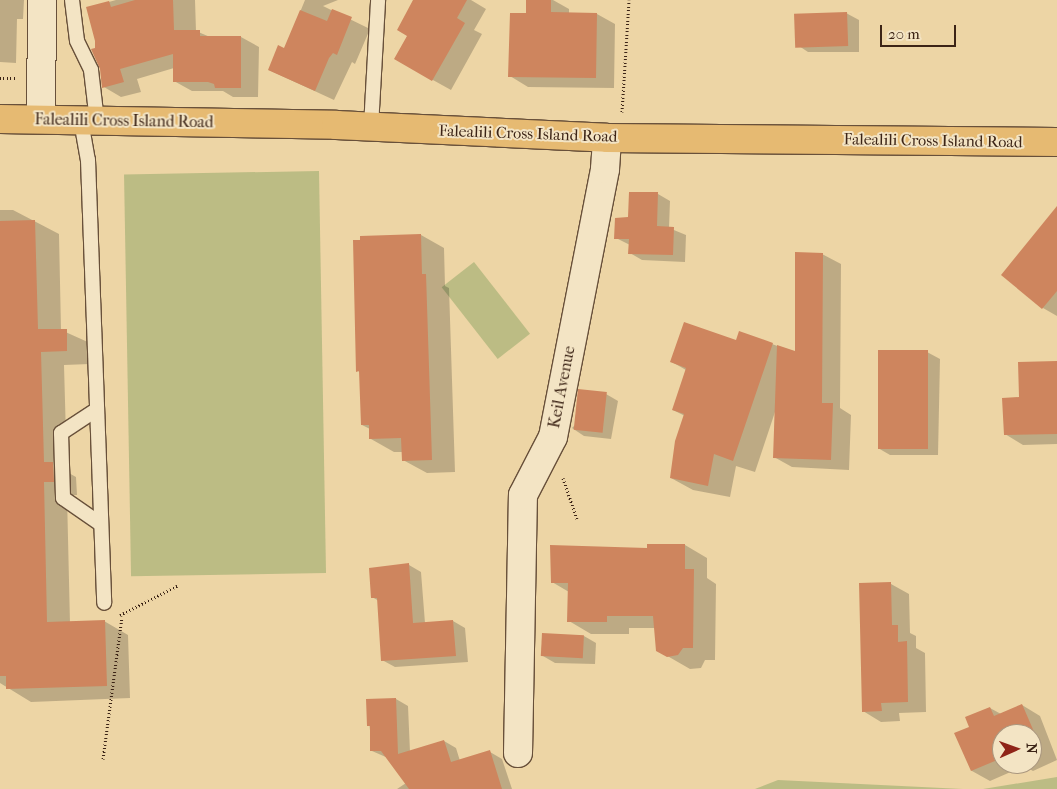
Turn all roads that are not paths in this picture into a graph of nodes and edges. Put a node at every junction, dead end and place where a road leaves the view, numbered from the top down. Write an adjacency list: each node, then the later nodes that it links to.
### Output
1 (42, 0): 4 (street)
2 (72, 0): 6 (lane)
3 (378, 0): 7 (lane)
4 (41, 119): 5 (main road, Falealili Cross Island Road); 6 (main road, Falealili Cross Island Road)
5 (0, 120)
6 (89, 121): 7 (main road, Falealili Cross Island Road); 10 (lane)
7 (371, 127): 8 (main road, Falealili Cross Island Road)
8 (614, 138): 9 (main road, Falealili Cross Island Road); 13 (street, Keil Avenue)
9 (1057, 142)
10 (96, 410): 11 (lane); 11 (lane)
11 (99, 523): 12 (lane)
12 (104, 603)
13 (518, 753)

